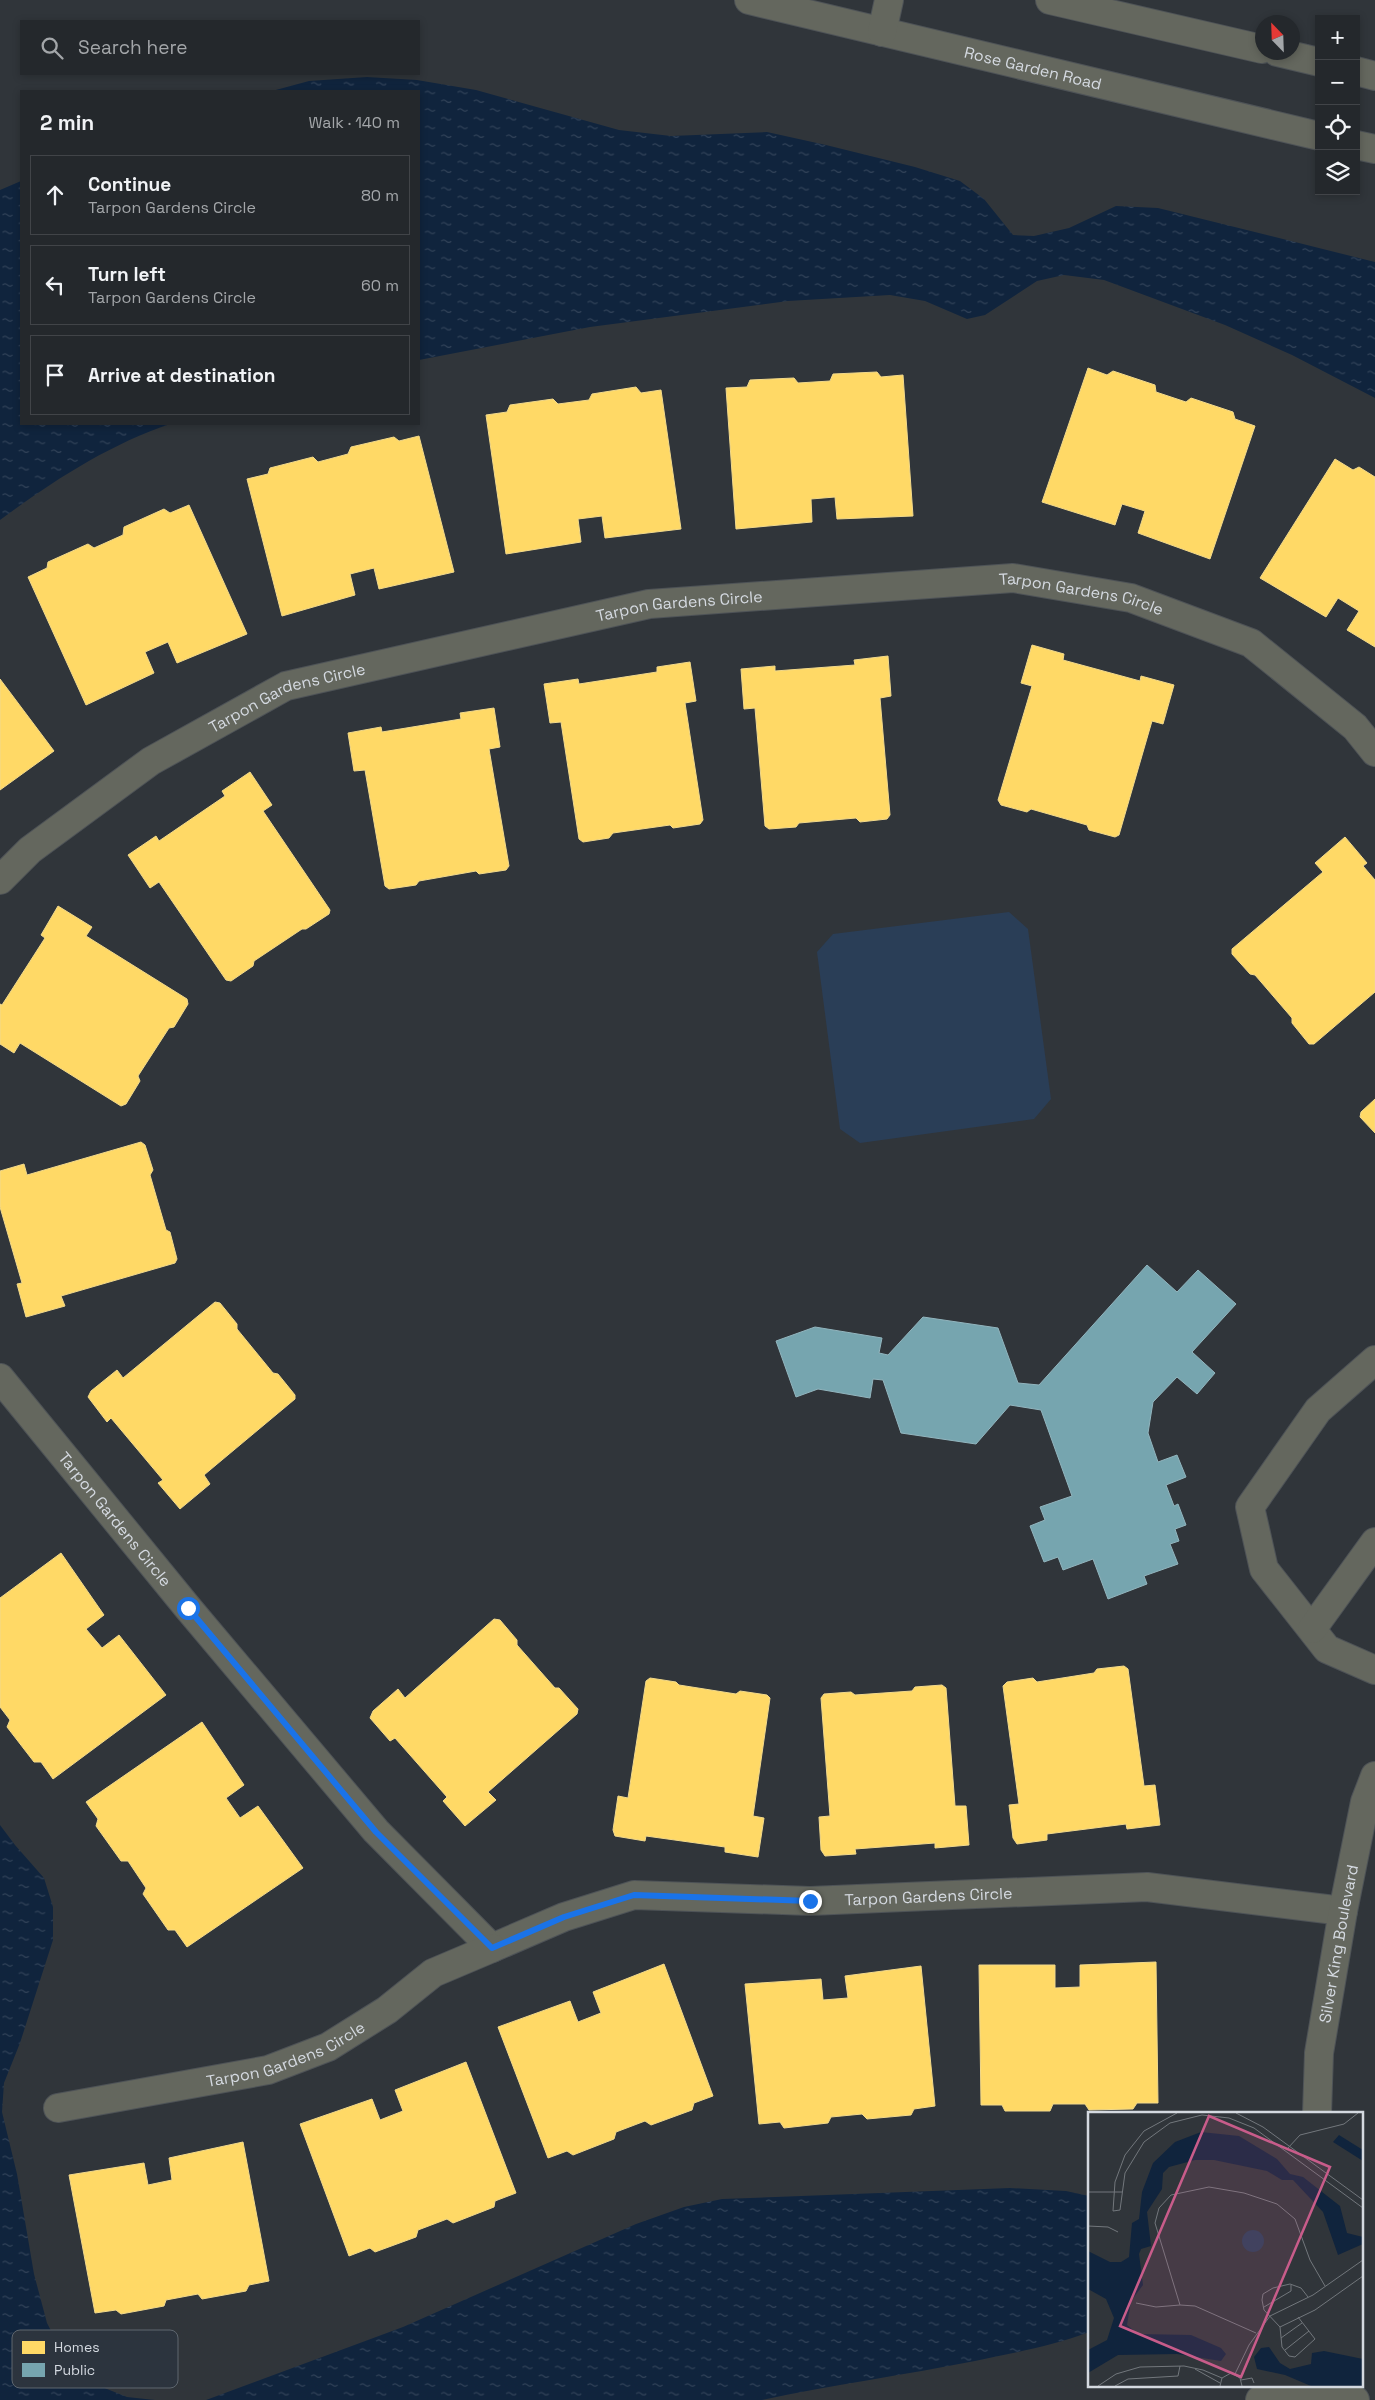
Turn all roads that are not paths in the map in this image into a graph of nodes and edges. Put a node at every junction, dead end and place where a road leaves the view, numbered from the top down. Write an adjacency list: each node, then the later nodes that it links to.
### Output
1 (749, 0): 4 (street, Rose Garden Road)
2 (889, 0): 4 (street)
3 (1050, 0): 5 (street)
4 (882, 32): 10 (street, Rose Garden Road)
5 (1255, 47)
6 (1300, 57): 7 (street)
7 (1315, 61)
8 (1360, 72): 9 (street)
9 (1375, 76)
10 (1315, 135)
11 (1360, 146): 12 (street)
12 (1375, 149)
13 (1375, 752): 14 (street, Tarpon Gardens Circle)
14 (0, 880)
15 (1375, 1360): 18 (street)
16 (0, 1378): 22 (street, Tarpon Gardens Circle)
17 (1375, 1542): 18 (street)
18 (1312, 1629): 19 (street)
19 (1375, 1670)
20 (1375, 1776): 21 (street, Silver King Boulevard)
21 (1343, 1911): 22 (street, Tarpon Gardens Circle); 24 (street, Silver King Boulevard)
22 (492, 1948): 23 (street, Tarpon Gardens Circle)
23 (58, 2108)
24 (1317, 2112)
25 (1307, 2388): 26 (street); 27 (street)
26 (1260, 2400)
27 (1355, 2400)

